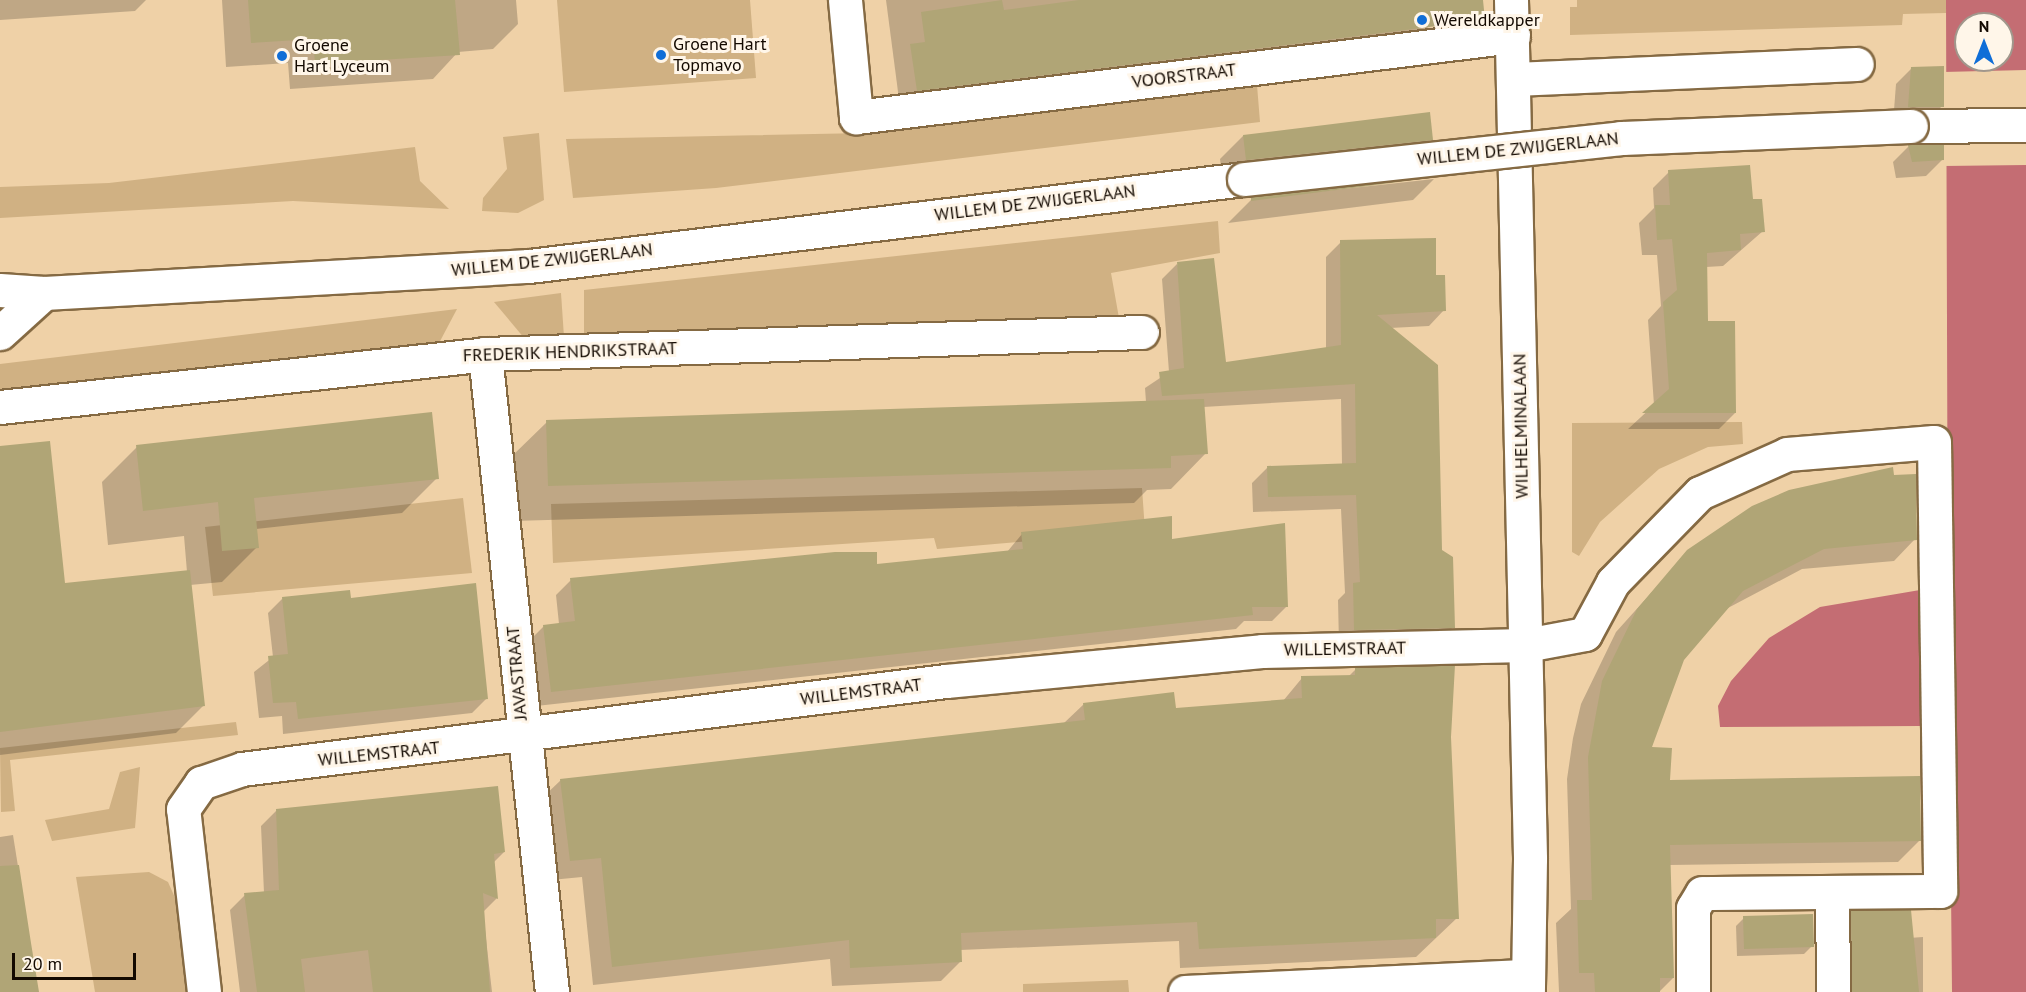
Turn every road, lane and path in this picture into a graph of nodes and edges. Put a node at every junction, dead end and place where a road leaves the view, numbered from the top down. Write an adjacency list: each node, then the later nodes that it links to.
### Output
1 (845, 0): 3 (street, VOORSTRAAT)
2 (1511, 0): 3 (street, WILHELMINALAAN)
3 (1513, 36): 5 (street, WILHELMINALAAN)
4 (1857, 64): 5 (street)
5 (1514, 79): 13 (street, WILHELMINALAAN)
6 (2026, 125): 8 (street, WILLEM DE ZWIJGERLAAN, bridge)
7 (0, 290): 8 (street, WILLEM DE ZWIJGERLAAN)
8 (44, 293): 10 (street)
9 (1142, 332): 11 (street, FREDERIK HENDRIKSTRAAT)
10 (0, 333)
11 (485, 354): 12 (street, FREDERIK HENDRIKSTRAAT); 14 (street, JAVASTRAAT)
12 (0, 406)
13 (1526, 645): 14 (street, WILLEMSTRAAT); 15 (street); 16 (street, WILHELMINALAAN)
14 (522, 738): 17 (street, WILLEMSTRAAT); 18 (street, JAVASTRAAT)
15 (1832, 893): 20 (street); 21 (street)
16 (1528, 984): 19 (street)
17 (204, 992)
18 (552, 992)
19 (1185, 992)
20 (1693, 992)
21 (1833, 992)

